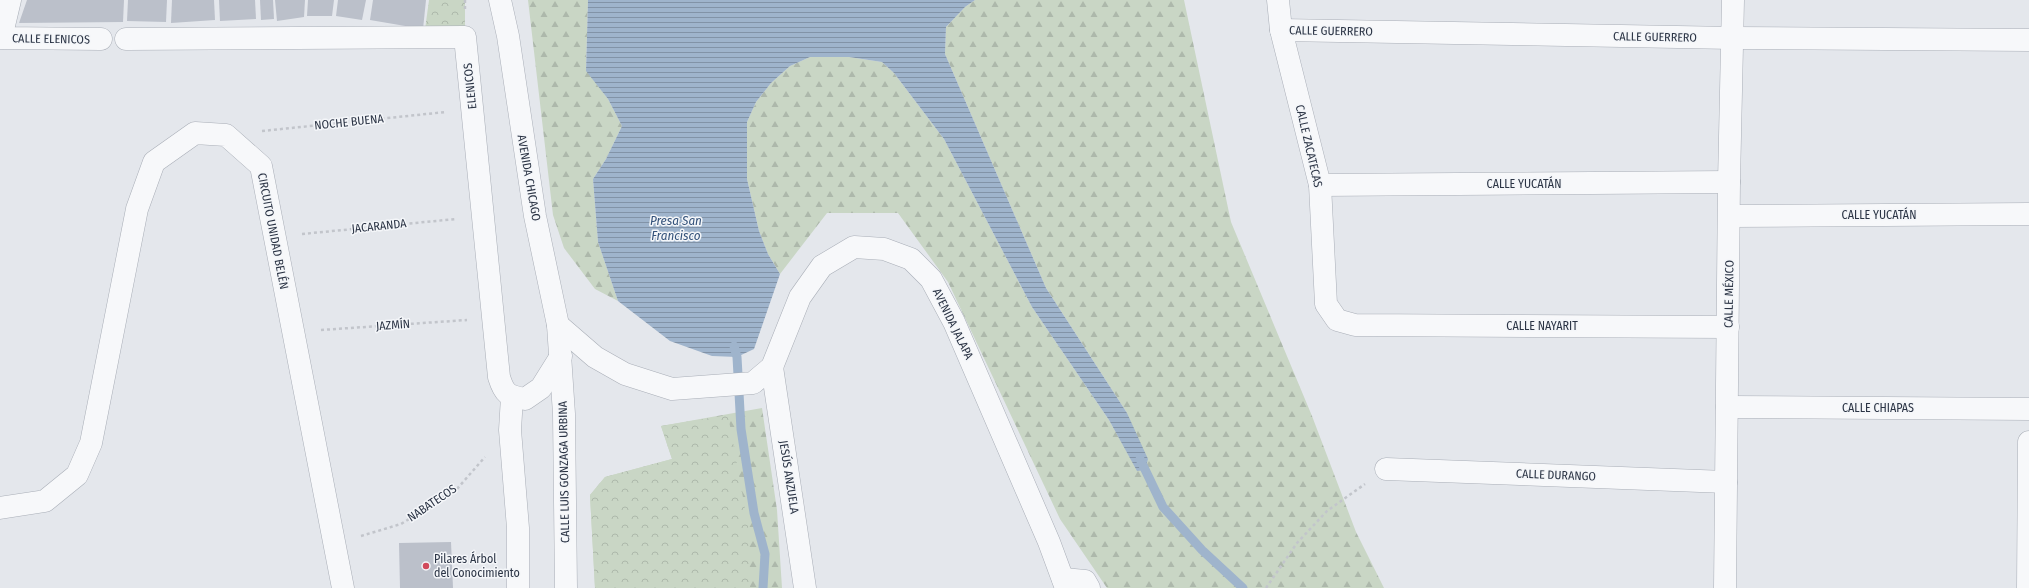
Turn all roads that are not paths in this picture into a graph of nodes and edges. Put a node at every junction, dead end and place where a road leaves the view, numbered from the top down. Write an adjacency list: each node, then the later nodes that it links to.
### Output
1 (10, 0): 7 (street, CALLE ELENICOS)
2 (500, 0): 14 (street, AVENIDA CHICAGO)
3 (1278, 0): 5 (street, CALLE ZACATECAS)
4 (1733, 0): 6 (street, CALLE MÉXICO)
5 (1281, 30): 6 (street, CALLE GUERRERO); 11 (street, CALLE ZACATECAS)
6 (1733, 38): 9 (street, CALLE GUERRERO); 10 (street, CALLE MÉXICO)
7 (101, 39)
8 (126, 40): 19 (street, ELENICOS)
9 (2029, 40)
10 (1729, 182): 11 (street, CALLE YUCATÁN); 13 (street, CALLE MÉXICO)
11 (1320, 185): 15 (street, CALLE ZACATECAS)
12 (2029, 214): 13 (street, CALLE YUCATÁN)
13 (1730, 216): 16 (street, CALLE MÉXICO)
14 (558, 325): 17 (street, AVENIDA CHICAGO); 18 (street)
15 (1355, 325): 16 (street, CALLE NAYARIT)
16 (1728, 327): 20 (street, CALLE MÉXICO)
17 (561, 356): 19 (street); 29 (street, CALLE LUIS GONZAGA URBINA)
18 (772, 367): 26 (street, AVENIDA JALAPA); 30 (street, JESÚS ANZUELA)
19 (512, 397): 28 (street)
20 (1727, 407): 21 (street, CALLE CHIAPAS); 24 (street, CALLE MÉXICO)
21 (2029, 409)
22 (2029, 442): 33 (street)
23 (1386, 469): 24 (street, CALLE DURANGO)
24 (1726, 482): 32 (street, CALLE MÉXICO)
25 (0, 508): 27 (street, CIRCUITO UNIDAD BELÉN)
26 (1065, 583): 31 (street)
27 (343, 588)
28 (518, 588)
29 (566, 588)
30 (806, 588)
31 (1089, 588)
32 (1725, 588)
33 (2028, 588)

